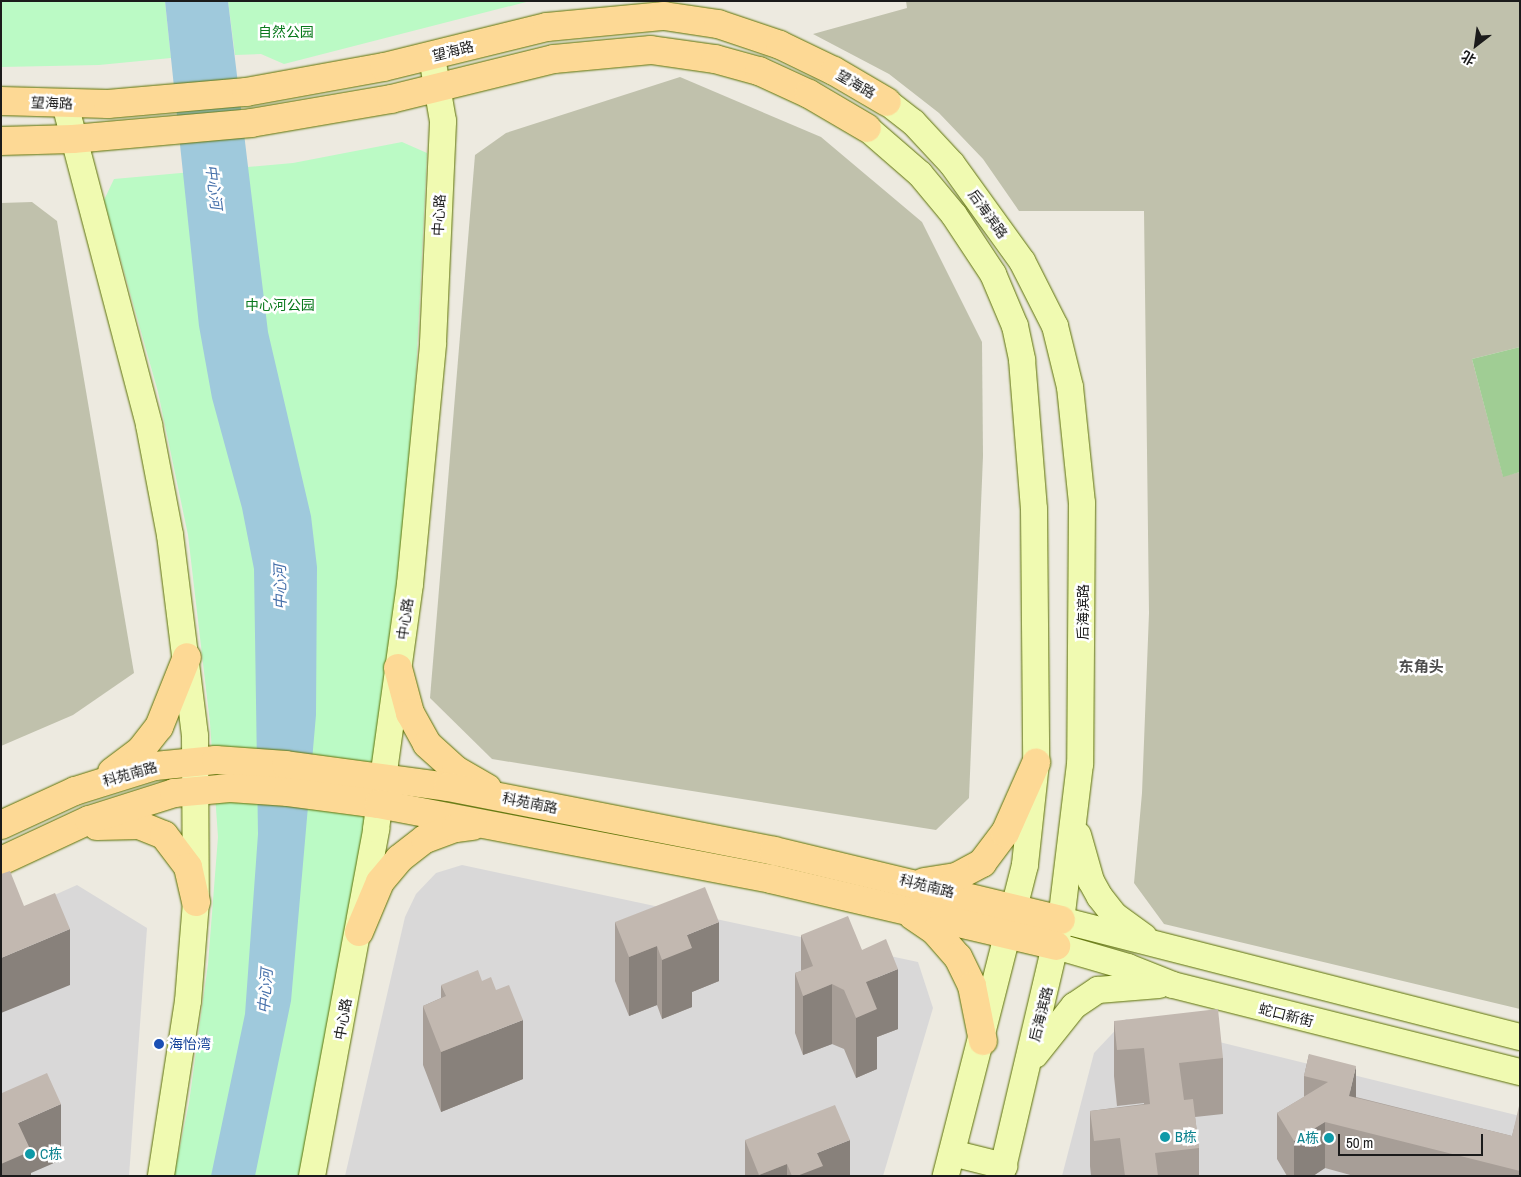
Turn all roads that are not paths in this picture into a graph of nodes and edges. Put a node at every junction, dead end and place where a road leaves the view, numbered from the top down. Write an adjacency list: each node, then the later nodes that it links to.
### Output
1 (432, 57): 2 (main road, 中心路); 4 (main road, 望海路); 5 (main road, 望海路)
2 (439, 89): 6 (main road); 7 (main road); 10 (main road, 中心路)
3 (1, 101): 5 (main road, 望海路)
4 (887, 102): 18 (main road, 后海滨路)
5 (65, 104): 7 (main road)
6 (867, 128): 12 (main road, 后海滨路)
7 (73, 139): 8 (main road); 9 (main road)
8 (1, 141)
9 (187, 657): 11 (main road); 15 (main road)
10 (398, 668): 13 (main road, 中心路); 16 (main road)
11 (196, 761): 13 (main road, 科苑南路); 14 (main road); 15 (main road, 科苑南路)
12 (1036, 763): 23 (main road); 26 (main road, 后海滨路)
13 (383, 777): 16 (main road, 科苑南路); 17 (main road, 中心路)
14 (197, 789): 17 (main road, 科苑南路); 21 (main road, 科苑南路); 24 (main road)
15 (75, 791): 20 (main road, 科苑南路)
16 (503, 798): 23 (main road, 科苑南路)
17 (379, 804): 19 (main road, 科苑南路); 27 (main road, 中心路)
18 (1075, 820): 28 (main road, 后海滨路); 30 (main road)
19 (489, 824): 25 (main road, 科苑南路); 27 (main road)
20 (1, 825)
21 (66, 831): 22 (main road, 科苑南路); 24 (main road)
22 (1, 861)
23 (914, 882): 26 (main road, 科苑南路)
24 (196, 902): 38 (main road)
25 (899, 908): 29 (main road, 科苑南路); 33 (main road)
26 (1017, 908): 28 (main road, 科苑南路); 29 (main road, 后海滨路)
27 (359, 932): 39 (main road, 中心路)
28 (1058, 933): 29 (main road, 科苑南路); 30 (main road); 31 (main road, 蛇口新街); 34 (main road, 后海滨路)
29 (1010, 935): 33 (main road, 后海滨路)
30 (1160, 947): 32 (main road)
31 (1173, 985): 34 (main road); 35 (main road, 蛇口新街)
32 (1520, 1037)
33 (983, 1040): 36 (main road, 后海滨路)
34 (1029, 1064): 37 (main road, 后海滨路)
35 (1520, 1072)
36 (949, 1164): 37 (main road)
37 (1002, 1171)
38 (161, 1176)
39 (312, 1176)

